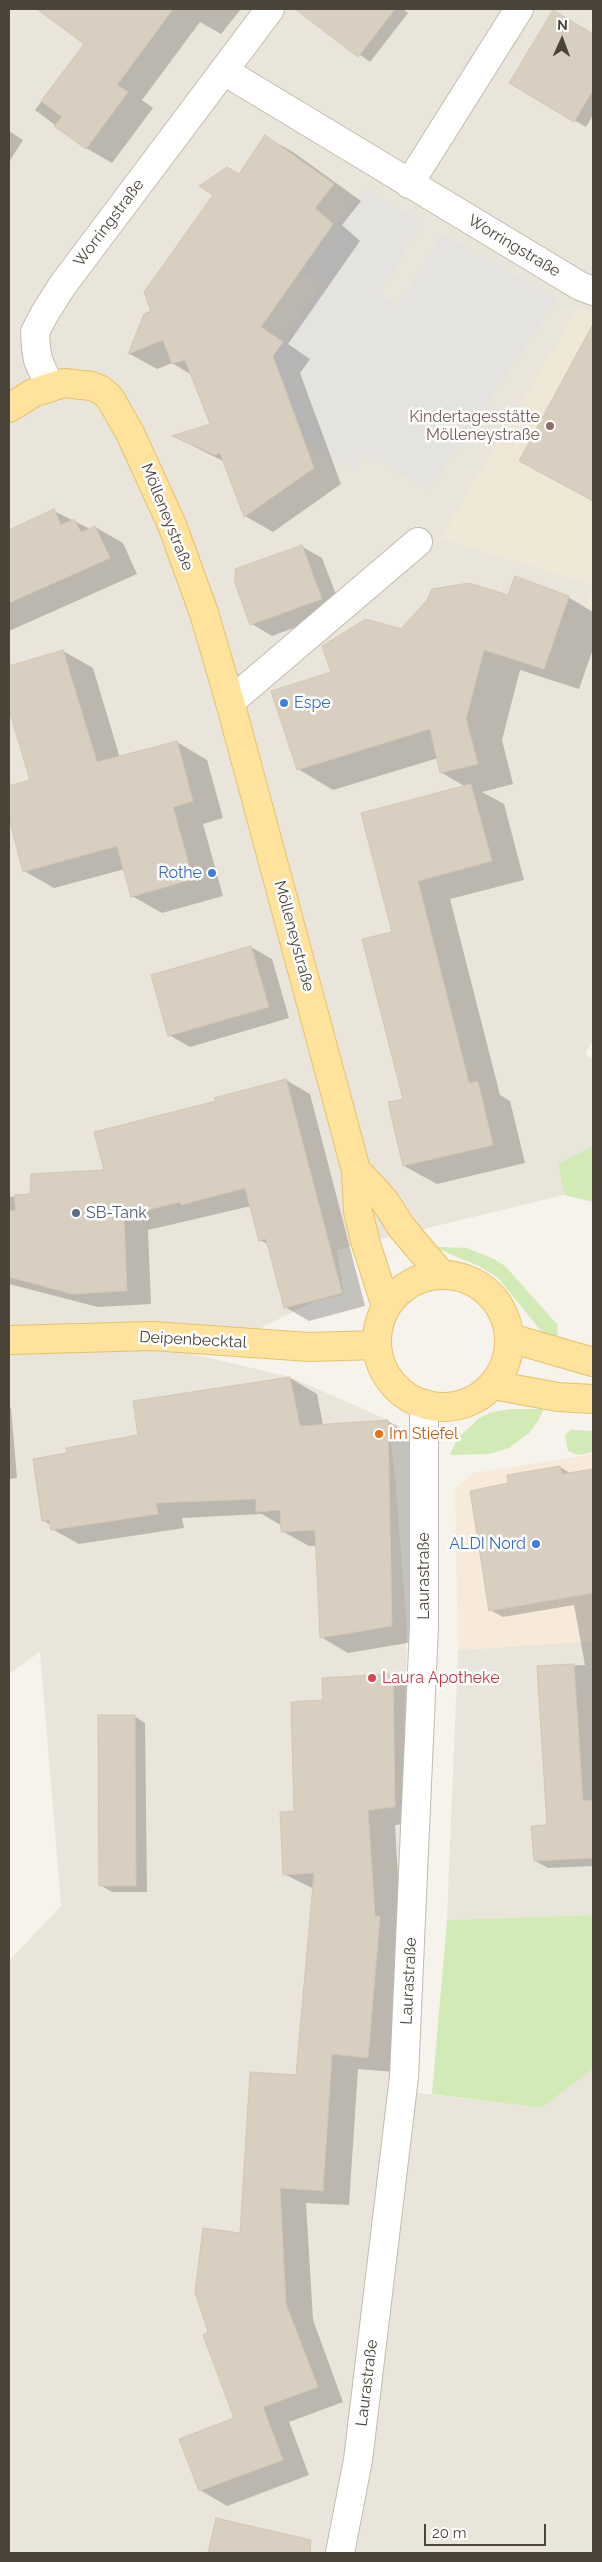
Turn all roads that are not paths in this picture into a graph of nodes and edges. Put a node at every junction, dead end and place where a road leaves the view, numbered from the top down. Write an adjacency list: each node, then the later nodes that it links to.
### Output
1 (270, 9): 3 (street, Worringstraße)
2 (519, 9): 4 (street)
3 (224, 71): 4 (street, Worringstraße); 6 (street, Worringstraße)
4 (409, 184): 5 (street, Worringstraße)
5 (593, 292)
6 (50, 387): 7 (main road, Mölleneystraße); 9 (main road, Mölleneystraße)
7 (9, 408)
8 (418, 542): 9 (street)
9 (230, 702): 10 (main road, Mölleneystraße)
10 (356, 1170): 11 (main road, Mölleneystraße); 12 (main road, Mölleneystraße)
11 (440, 1274): 12 (main road); 13 (main road)
12 (386, 1306): 15 (main road)
13 (510, 1338): 16 (main road); 17 (main road)
14 (9, 1340): 15 (main road, Deipenbecktal)
15 (377, 1345): 19 (main road)
16 (593, 1362)
17 (493, 1385): 18 (main road); 19 (main road)
18 (593, 1399)
19 (424, 1404): 20 (street, Laurastraße)
20 (340, 2553)

